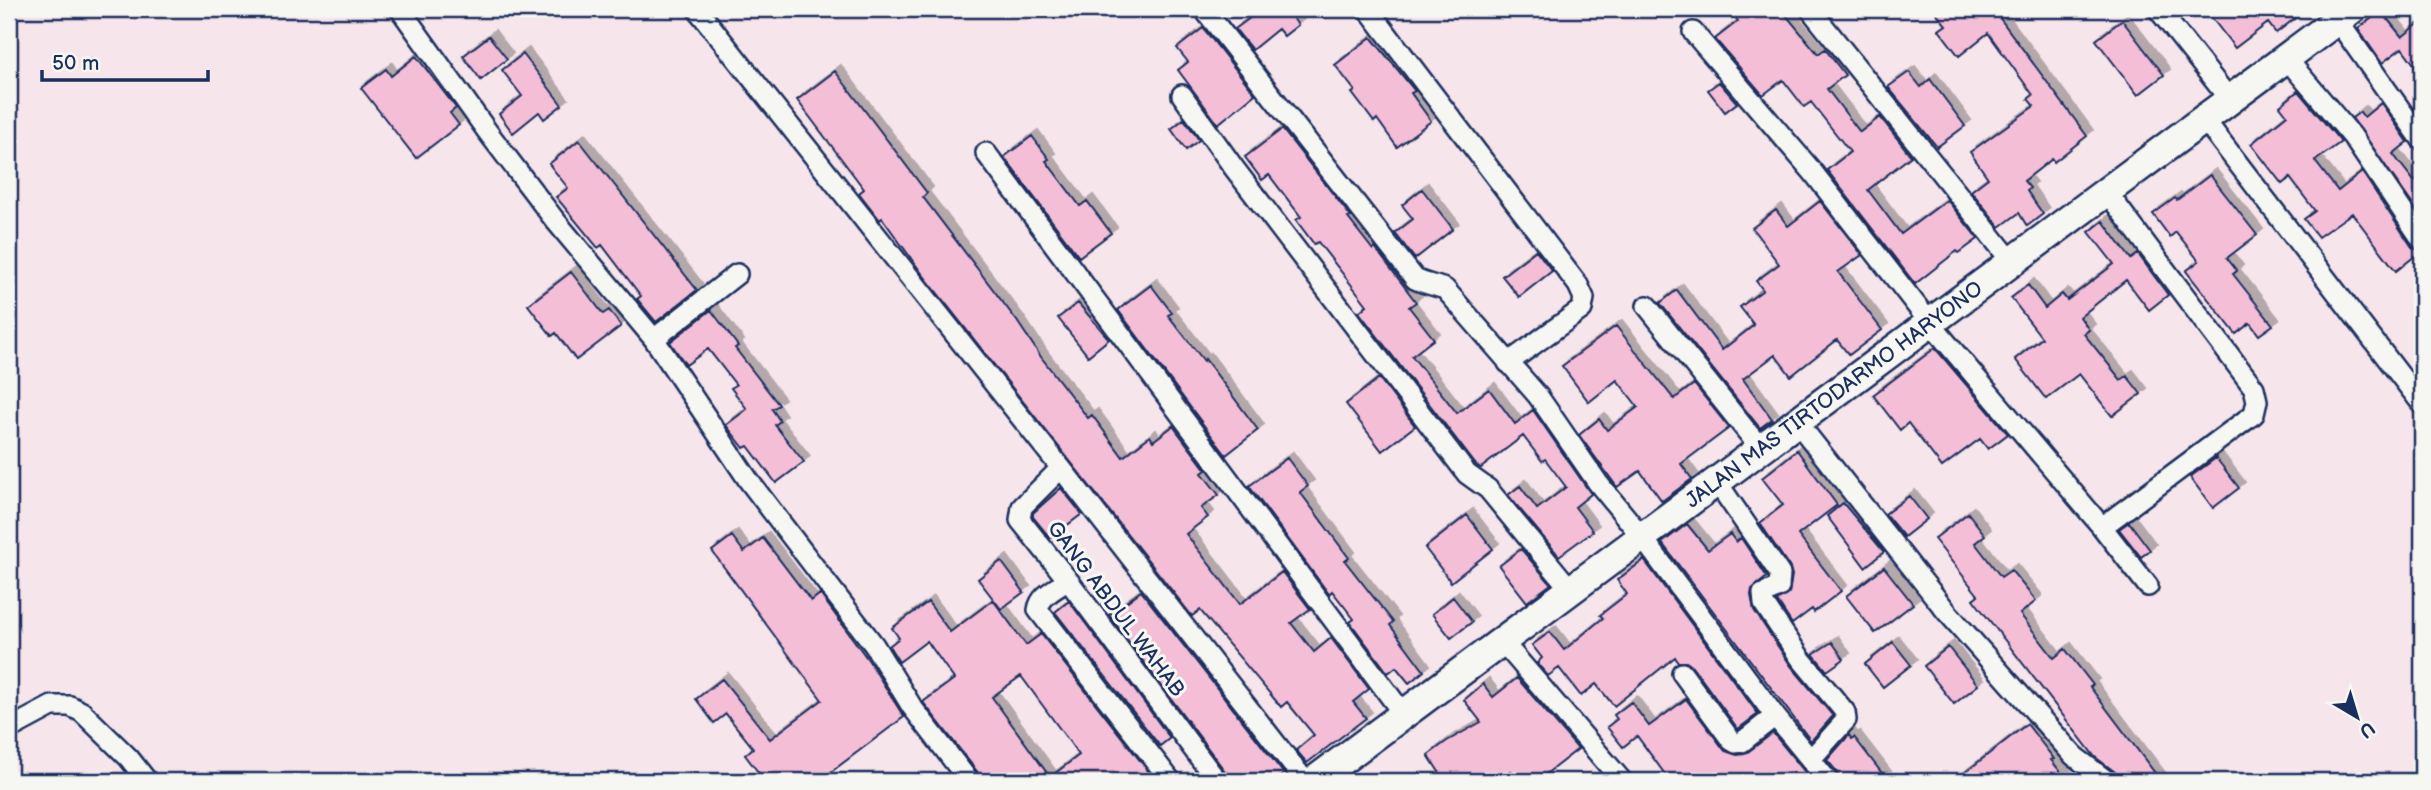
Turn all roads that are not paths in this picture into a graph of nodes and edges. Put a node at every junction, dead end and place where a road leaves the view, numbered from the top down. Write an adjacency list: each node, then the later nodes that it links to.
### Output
1 (400, 9): 21 (street)
2 (696, 9): 26 (street)
3 (1368, 9): 22 (street)
4 (1810, 9): 17 (street)
5 (2158, 9): 11 (street)
6 (1207, 13): 22 (street)
7 (2345, 14): 9 (street, JALAN MAS TIRTODARMO HARYONO); 13 (street)
8 (1693, 32): 20 (street)
9 (2286, 58): 11 (street, JALAN MAS TIRTODARMO HARYONO); 16 (street)
10 (1182, 94): 32 (street)
11 (2230, 100): 12 (street, JALAN MAS TIRTODARMO HARYONO)
12 (2204, 119): 15 (street, JALAN MAS TIRTODARMO HARYONO); 23 (street)
13 (2422, 140)
14 (986, 153): 35 (street)
15 (2106, 191): 17 (street, JALAN MAS TIRTODARMO HARYONO); 28 (street)
16 (2422, 240)
17 (2012, 262): 20 (street, JALAN MAS TIRTODARMO HARYONO)
18 (737, 274): 21 (street)
19 (1647, 306): 25 (street)
20 (1930, 323): 24 (street, JALAN MAS TIRTODARMO HARYONO); 28 (street)
21 (654, 339): 40 (street)
22 (1508, 363): 29 (street)
23 (2422, 404)
24 (1797, 422): 25 (street, JALAN MAS TIRTODARMO HARYONO); 47 (street)
25 (1760, 449): 27 (street, JALAN MAS TIRTODARMO HARYONO)
26 (1061, 468): 30 (street, GANG ABDUL WAHAB); 43 (street)
27 (1717, 482): 29 (street, JALAN MAS TIRTODARMO HARYONO); 38 (street)
28 (2102, 527): 31 (street)
29 (1642, 537): 32 (street, JALAN MAS TIRTODARMO HARYONO); 36 (street)
30 (1068, 580): 41 (street); 42 (street, GANG ABDUL WAHAB)
31 (2148, 586)
32 (1571, 590): 33 (street, JALAN MAS TIRTODARMO HARYONO)
33 (1502, 641): 35 (street, JALAN MAS TIRTODARMO HARYONO); 45 (street)
34 (1682, 673): 36 (street)
35 (1404, 715): 44 (street, JALAN MAS TIRTODARMO HARYONO)
36 (1775, 716): 38 (street)
37 (9, 729): 39 (street)
38 (1811, 759): 46 (street)
39 (148, 781)
40 (969, 781)
41 (1171, 781)
42 (1217, 781)
43 (1305, 781)
44 (1314, 781)
45 (1622, 781)
46 (1828, 781)
47 (2107, 781)

